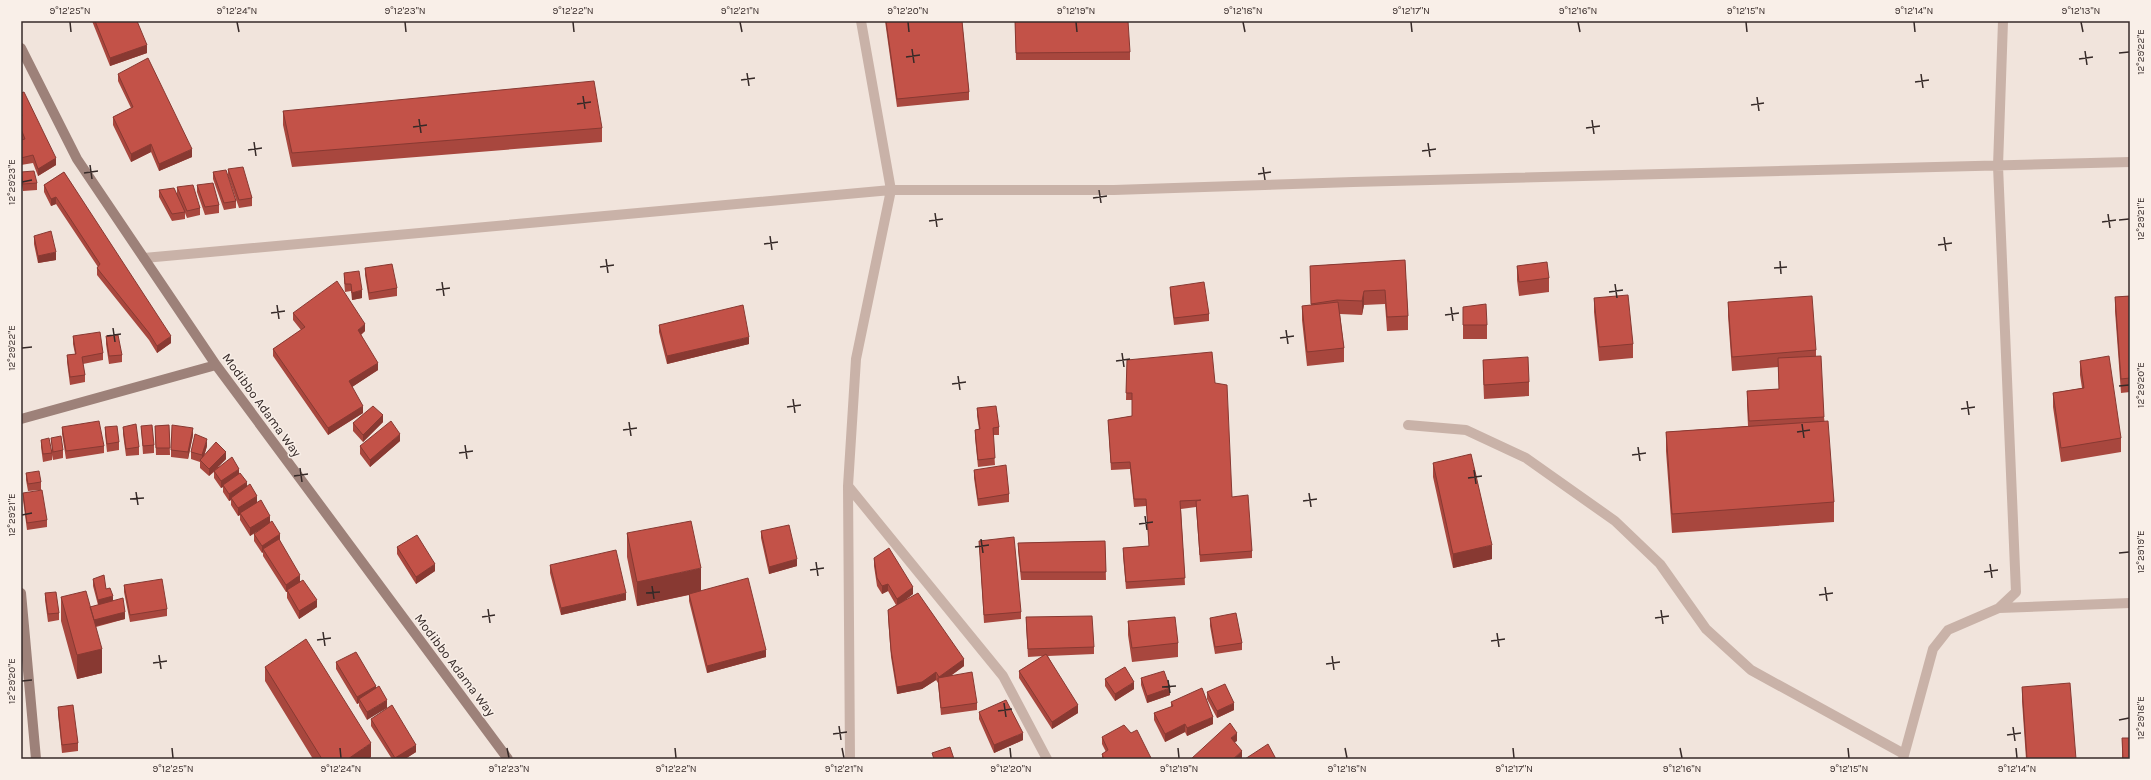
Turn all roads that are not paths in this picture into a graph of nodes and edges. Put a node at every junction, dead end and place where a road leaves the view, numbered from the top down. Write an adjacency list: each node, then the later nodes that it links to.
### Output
1 (861, 21): 6 (street)
2 (2003, 21): 5 (street)
3 (21, 48): 7 (main road, Modibbo Adama Way)
4 (2130, 162): 5 (street)
5 (1998, 166): 6 (street); 14 (street)
6 (892, 190): 7 (street); 11 (street)
7 (144, 258): 8 (main road, Modibbo Adama Way)
8 (216, 365): 9 (main road); 17 (main road, Modibbo Adama Way)
9 (21, 419)
10 (1408, 424): 15 (street)
11 (848, 486): 18 (street); 19 (street)
12 (21, 593): 16 (main road)
13 (2130, 603): 14 (street)
14 (1999, 608): 15 (street)
15 (1903, 757)
16 (36, 759)
17 (508, 759)
18 (850, 759)
19 (1047, 759)

